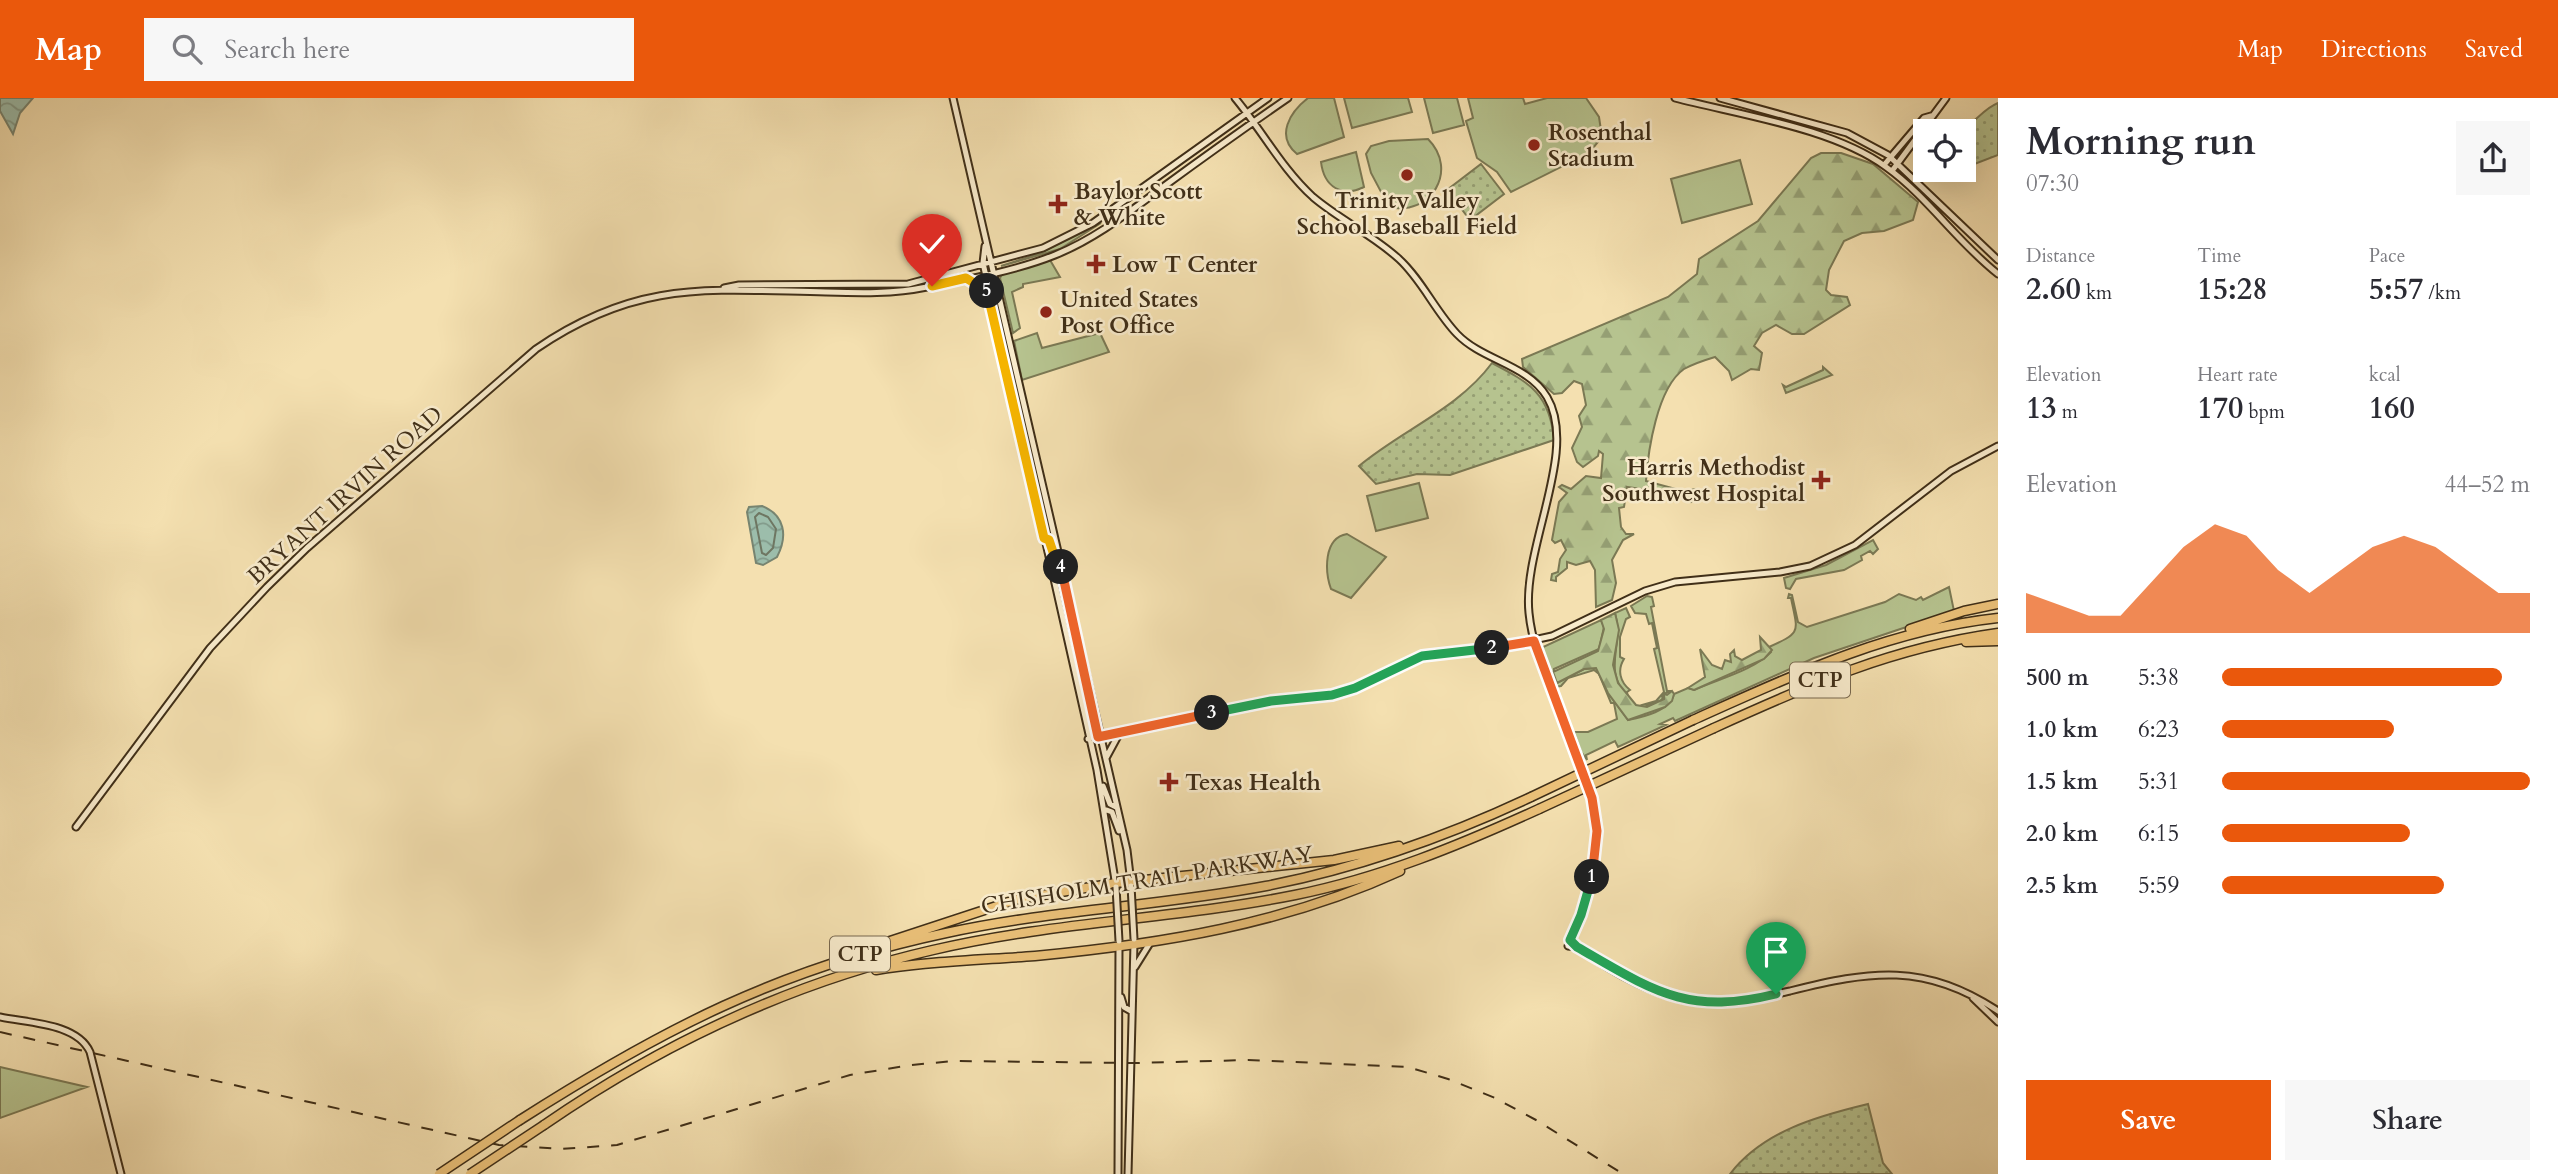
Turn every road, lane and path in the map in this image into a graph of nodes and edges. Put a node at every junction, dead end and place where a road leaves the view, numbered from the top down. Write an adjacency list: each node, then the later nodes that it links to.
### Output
1 (953, 98): 18 (street)
2 (1235, 98): 8 (street)
3 (1268, 98): 9 (street, BRYANT IRVIN ROAD)
4 (1288, 98): 11 (street, BRYANT IRVIN ROAD)
5 (1675, 98): 14 (street)
6 (1720, 98): 12 (street)
7 (1946, 98): 10 (street)
8 (1242, 101): 9 (street)
9 (1247, 112): 11 (street); 19 (street, BRYANT IRVIN ROAD)
10 (1931, 116): 12 (street); 13 (street)
11 (1255, 121): 23 (street, BRYANT IRVIN ROAD); 35 (street)
12 (1891, 156): 13 (street); 14 (street)
13 (1899, 162): 15 (street); 16 (street)
14 (1884, 165): 15 (street)
15 (1892, 171): 17 (street)
16 (1951, 213): 17 (street); 20 (street)
17 (1943, 221): 22 (street)
18 (985, 246): 19 (street); 21 (street)
19 (992, 260): 21 (street, BRYANT IRVIN ROAD); 23 (street)
20 (1998, 260): 22 (street)
21 (983, 262): 24 (street); 27 (street, BRYANT IRVIN ROAD)
22 (1992, 269): 25 (street)
23 (995, 272): 24 (street, BRYANT IRVIN ROAD); 31 (street)
24 (986, 274): 26 (street, BRYANT IRVIN ROAD); 28 (street)
25 (1998, 274)
26 (966, 278): 27 (street, BRYANT IRVIN ROAD); 28 (street)
27 (773, 288): 47 (street, BRYANT IRVIN ROAD)
28 (990, 294): 30 (street)
29 (1998, 446): 35 (street)
30 (1044, 538): 31 (street); 41 (street)
31 (1060, 566): 40 (street)
32 (1998, 604): 38 (highway)
33 (1998, 618): 38 (highway, CHISHOLM TRAIL PARKWAY / CTP)
34 (1998, 633): 37 (highway, CHISHOLM TRAIL PARKWAY / CTP)
35 (1534, 641): 39 (street); 59 (street)
36 (1998, 641): 37 (highway)
37 (1931, 644): 49 (highway, CHISHOLM TRAIL PARKWAY / CTP, bridge)
38 (1871, 645): 46 (highway, CHISHOLM TRAIL PARKWAY / CTP, bridge)
39 (1120, 733): 40 (street); 42 (street)
40 (1098, 737): 41 (street); 42 (street)
41 (1088, 739): 43 (street)
42 (1105, 761): 44 (street)
43 (1099, 781): 44 (street); 45 (street)
44 (1116, 807): 48 (street)
45 (1104, 809): 48 (street); 51 (street)
46 (1472, 824): 50 (highway); 55 (highway, CHISHOLM TRAIL PARKWAY / CTP)
47 (76, 827)
48 (1127, 850): 50 (street)
49 (1444, 851): 52 (highway); 57 (highway, CHISHOLM TRAIL PARKWAY / CTP)
50 (1131, 884): 51 (highway); 53 (street, bridge)
51 (1116, 885): 54 (street, bridge); 55 (highway)
52 (1154, 940): 53 (highway); 56 (street)
53 (1134, 941): 54 (highway); 56 (street)
54 (1119, 943): 57 (highway); 58 (street)
55 (839, 960): 67 (highway, CHISHOLM TRAIL PARKWAY / CTP, bridge)
56 (1133, 973): 60 (street)
57 (842, 975): 68 (highway, CHISHOLM TRAIL PARKWAY / CTP, bridge)
58 (1119, 987): 60 (street); 64 (street)
59 (1973, 998): 61 (street); 63 (street)
60 (1131, 1011): 65 (street)
61 (1998, 1011)
62 (0, 1017): 66 (street)
63 (1998, 1022)
64 (1118, 1124): 65 (street); 69 (street)
65 (1128, 1124): 70 (street)
66 (121, 1174)
67 (439, 1174)
68 (470, 1174)
69 (1118, 1174)
70 (1128, 1174)

